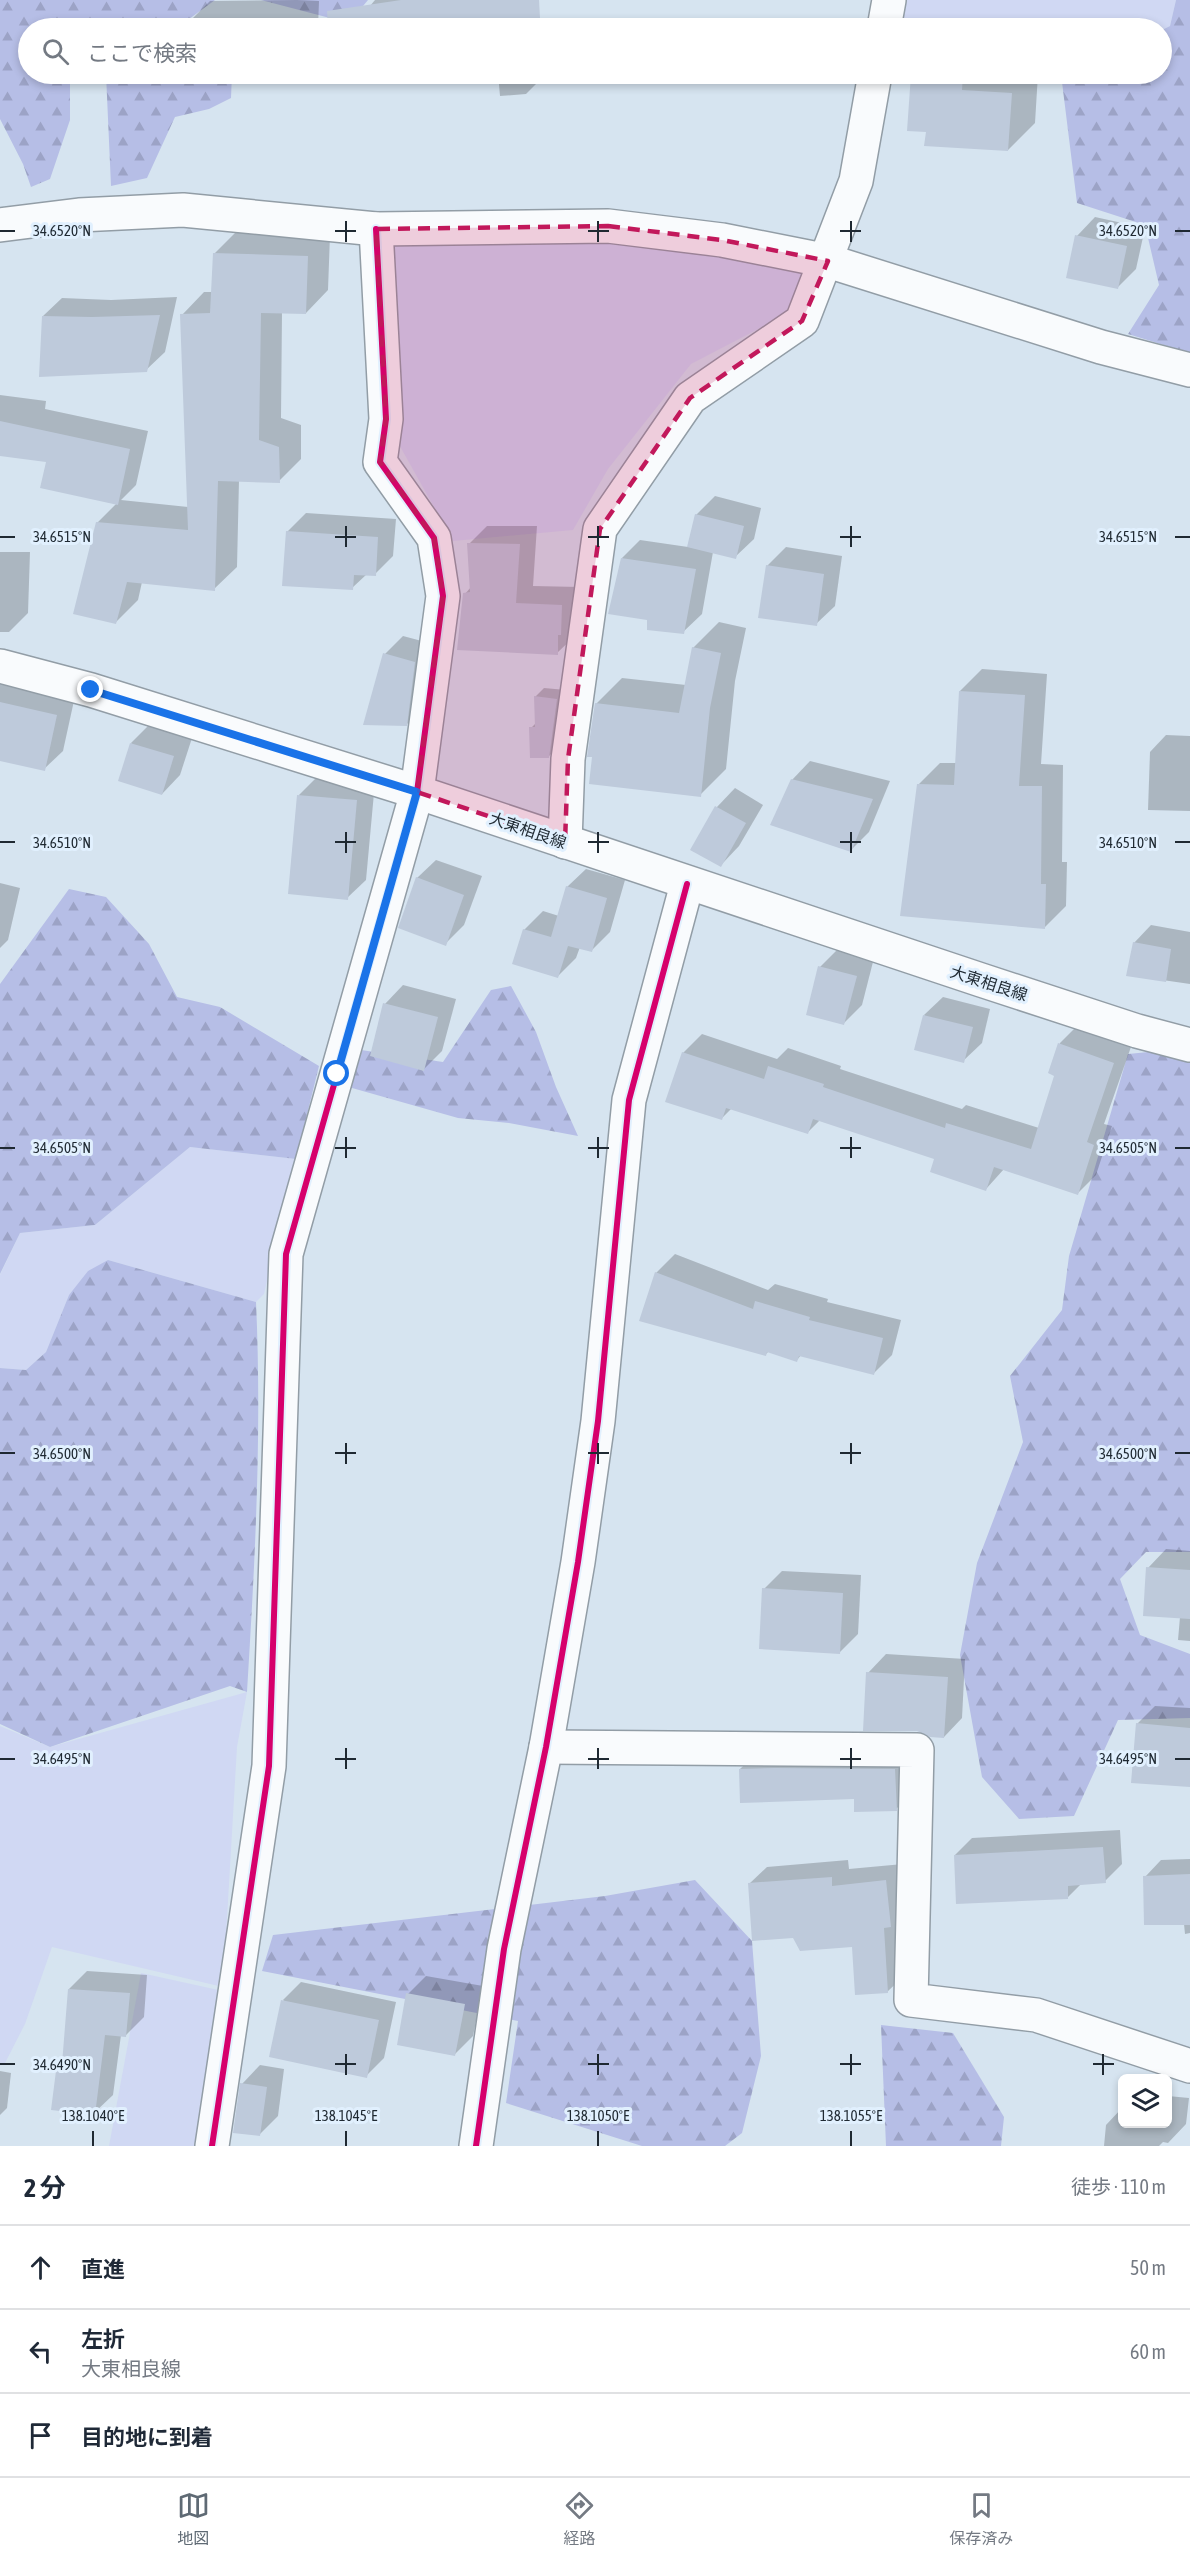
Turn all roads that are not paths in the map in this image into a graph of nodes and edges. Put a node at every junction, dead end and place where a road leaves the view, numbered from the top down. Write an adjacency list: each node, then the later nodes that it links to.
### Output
1 (889, 0): 2 (street)
2 (886, 18)
3 (874, 84): 6 (street)
4 (0, 225): 5 (street)
5 (376, 229): 6 (street); 9 (street)
6 (828, 261): 7 (street); 10 (street)
7 (1190, 370)
8 (0, 666): 9 (street, 大東相良線)
9 (417, 792): 10 (street, 大東相良線); 15 (street)
10 (565, 842): 11 (street, 大東相良線)
11 (687, 884): 12 (street, 大東相良線); 13 (street)
12 (1190, 1045)
13 (546, 1747): 14 (street); 16 (street)
14 (1190, 2066)
15 (212, 2146)
16 (476, 2146)

